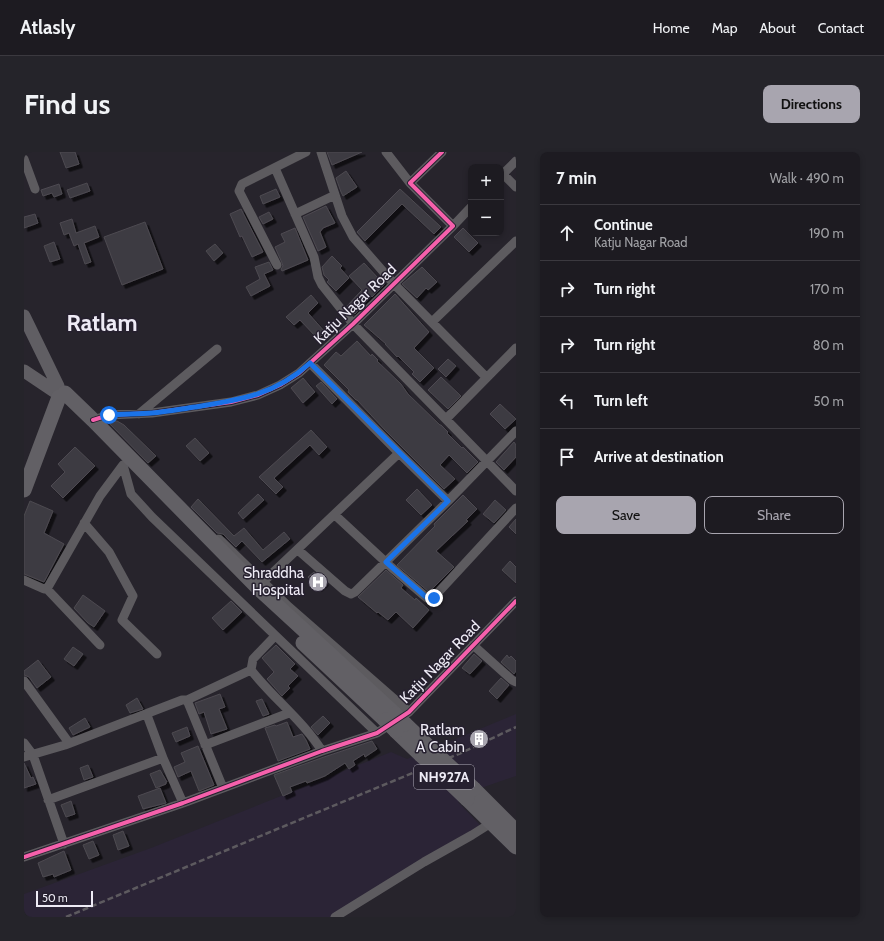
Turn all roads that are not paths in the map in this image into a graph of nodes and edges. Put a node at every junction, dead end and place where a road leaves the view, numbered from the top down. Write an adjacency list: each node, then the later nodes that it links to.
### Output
1 (306, 152): 7 (street)
2 (321, 152): 13 (street)
3 (386, 152): 10 (street)
4 (442, 152): 10 (street)
5 (24, 159): 12 (street)
6 (516, 161): 8 (street)
7 (275, 168): 15 (street); 18 (street)
8 (504, 173)
9 (504, 177): 11 (street)
10 (410, 183): 16 (street)
11 (516, 187)
12 (35, 189)
13 (335, 195): 15 (street); 19 (street)
14 (468, 210): 16 (street, Katju Nagar Road)
15 (295, 214): 22 (street)
16 (453, 226): 19 (street, Katju Nagar Road)
17 (516, 241): 21 (street)
18 (277, 265)
19 (394, 284): 21 (street); 22 (street, Katju Nagar Road)
20 (24, 316): 28 (main road)
21 (432, 322): 27 (street)
22 (353, 324): 25 (street, Katju Nagar Road); 30 (street)
23 (516, 348): 27 (street)
24 (217, 349): 29 (street)
25 (310, 363): 29 (street, Katju Nagar Road); 33 (street)
26 (24, 371): 28 (main road)
27 (486, 377): 30 (street)
28 (58, 393): 31 (highway, NH927A); 35 (highway, NH927A); 36 (highway); 37 (highway)
29 (139, 414): 31 (street, Katju Nagar Road)
30 (446, 419): 34 (street)
31 (93, 420): 35 (highway, NH927A)
32 (516, 431): 34 (street)
33 (399, 453): 39 (street); 41 (street)
34 (486, 460): 38 (street); 39 (street)
35 (127, 462): 42 (street); 46 (street); 49 (street); 59 (highway, NH927A)
36 (24, 475)
37 (24, 490)
38 (516, 491)
39 (448, 501): 44 (street)
40 (516, 508): 44 (street)
41 (335, 515): 43 (street); 44 (street)
42 (84, 523): 47 (street); 52 (street)
43 (298, 550): 44 (street); 46 (street)
44 (386, 562)
45 (24, 580): 47 (street)
46 (264, 581): 59 (street)
47 (46, 588): 50 (street)
48 (516, 601): 51 (street, Katju Nagar Road)
49 (275, 636): 53 (street); 59 (street)
50 (100, 645)
51 (473, 645): 55 (street); 59 (street, Katju Nagar Road)
52 (157, 654)
53 (251, 670): 56 (street); 57 (street)
54 (24, 681): 61 (street)
55 (516, 682)
56 (187, 700): 58 (street); 62 (street)
57 (289, 713): 62 (street); 63 (street)
58 (147, 714): 61 (street); 65 (street)
59 (394, 722): 63 (street); 67 (highway, NH927A, bridge)
60 (24, 743): 64 (street)
61 (69, 743): 64 (street)
62 (205, 745): 66 (street)
63 (322, 751): 66 (street)
64 (28, 756): 68 (street)
65 (163, 758): 68 (street); 69 (street)
66 (223, 788): 69 (street)
67 (471, 794): 70 (highway, NH927A); 71 (highway, NH927A)
68 (48, 800): 72 (street)
69 (184, 803): 72 (street)
70 (492, 823): 73 (highway, NH927A); 75 (street)
71 (516, 831)
72 (64, 844): 74 (street)
73 (516, 847)
74 (24, 857)
75 (335, 917)

